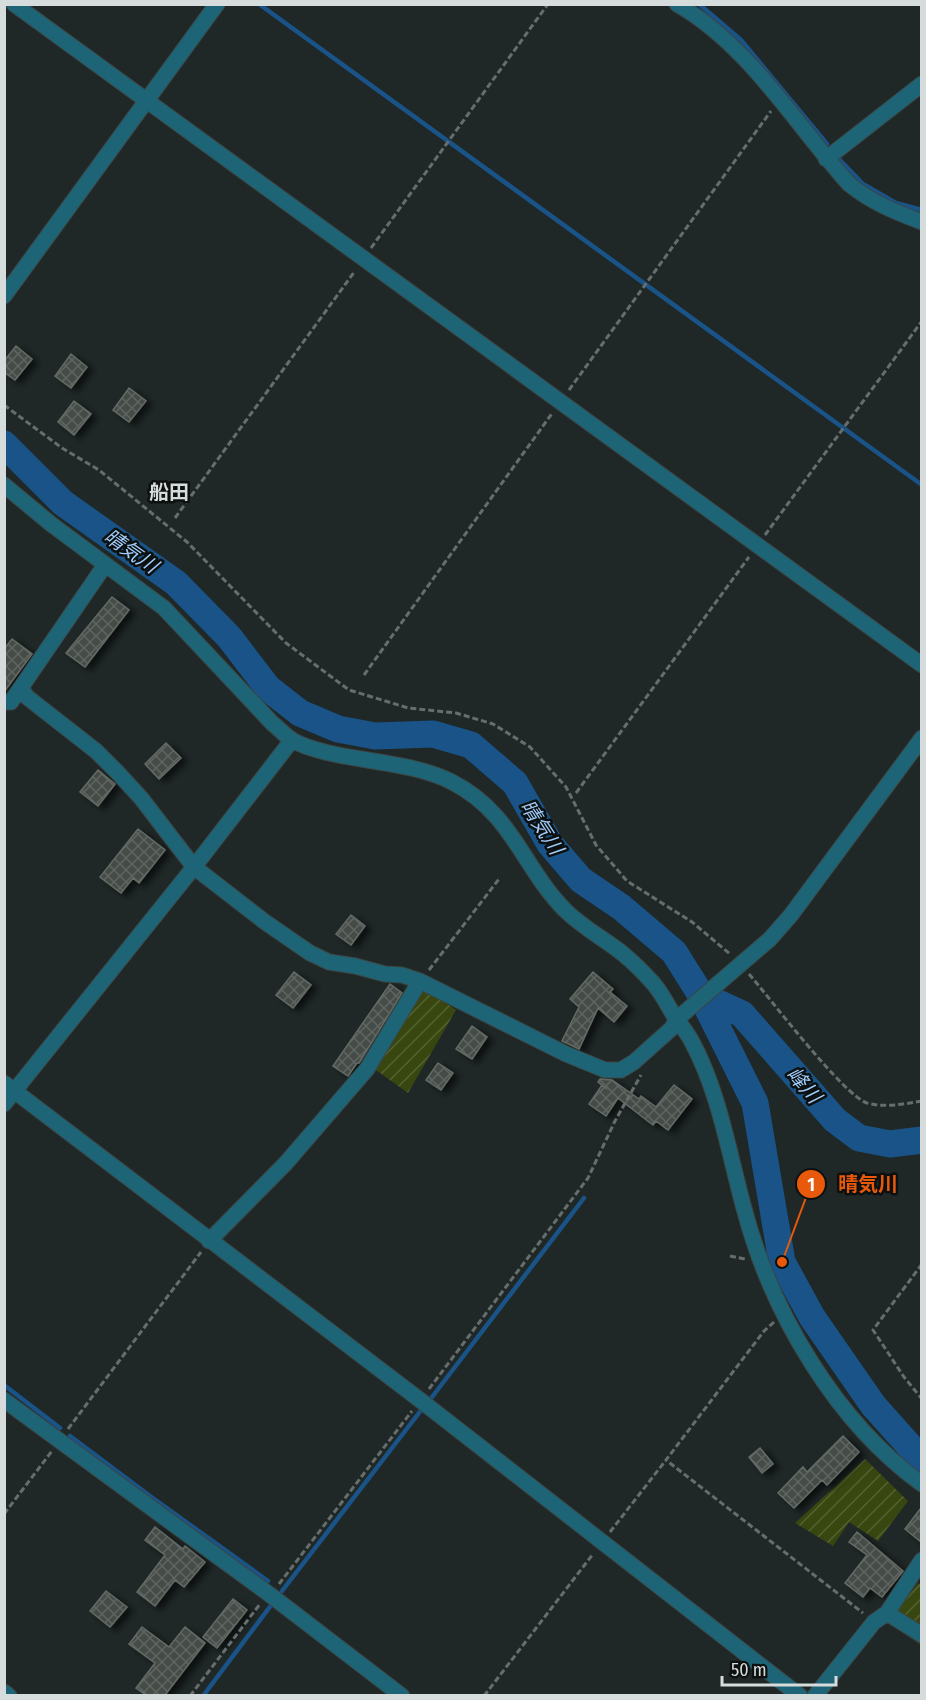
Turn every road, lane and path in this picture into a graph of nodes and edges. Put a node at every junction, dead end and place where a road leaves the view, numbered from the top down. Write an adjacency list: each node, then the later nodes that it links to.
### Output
1 (14, 4): 7 (street)
2 (217, 4): 7 (street)
3 (548, 4): 10 (path)
4 (677, 4): 6 (street)
5 (921, 84): 8 (street)
6 (779, 100): 8 (street); 13 (path)
7 (146, 101): 10 (street); 11 (street)
8 (826, 159): 9 (street)
9 (921, 222)
10 (364, 259): 13 (street); 16 (path)
11 (4, 296)
12 (921, 321): 17 (path)
13 (561, 402): 17 (street); 20 (path)
14 (4, 405): 28 (path)
15 (4, 485): 18 (street)
16 (176, 518)
17 (758, 545): 19 (street); 25 (path)
18 (105, 565): 21 (street); 24 (street)
19 (921, 665)
20 (364, 675)
21 (21, 688): 22 (street); 26 (street)
22 (4, 702)
23 (921, 738): 28 (street)
24 (292, 740): 26 (street); 30 (street)
25 (576, 793)
26 (194, 867): 29 (street); 32 (street)
27 (499, 879): 29 (path)
28 (741, 964): 30 (street); 33 (path)
29 (420, 981): 31 (street); 35 (street)
30 (681, 1016): 31 (street); 37 (street)
31 (643, 1054): 40 (path)
32 (9, 1087): 34 (street); 35 (street)
33 (921, 1101)
34 (4, 1104)
35 (209, 1241): 40 (street); 41 (path)
36 (921, 1264): 38 (path)
37 (783, 1313): 42 (path); 43 (street)
38 (921, 1399)
39 (4, 1400): 41 (street)
40 (420, 1400): 45 (street); 47 (path)
41 (59, 1442): 44 (path); 47 (street)
42 (666, 1460): 45 (path); 49 (path)
43 (921, 1484)
44 (4, 1514)
45 (602, 1542): 55 (path); 56 (street)
46 (921, 1560): 48 (street)
47 (269, 1594): 53 (path); 54 (street)
48 (887, 1613): 49 (street); 50 (street)
49 (874, 1622): 57 (street)
50 (921, 1635)
51 (4, 1692): 52 (street)
52 (9, 1695)
53 (190, 1695)
54 (402, 1695)
55 (484, 1695)
56 (800, 1695)
57 (815, 1695)

